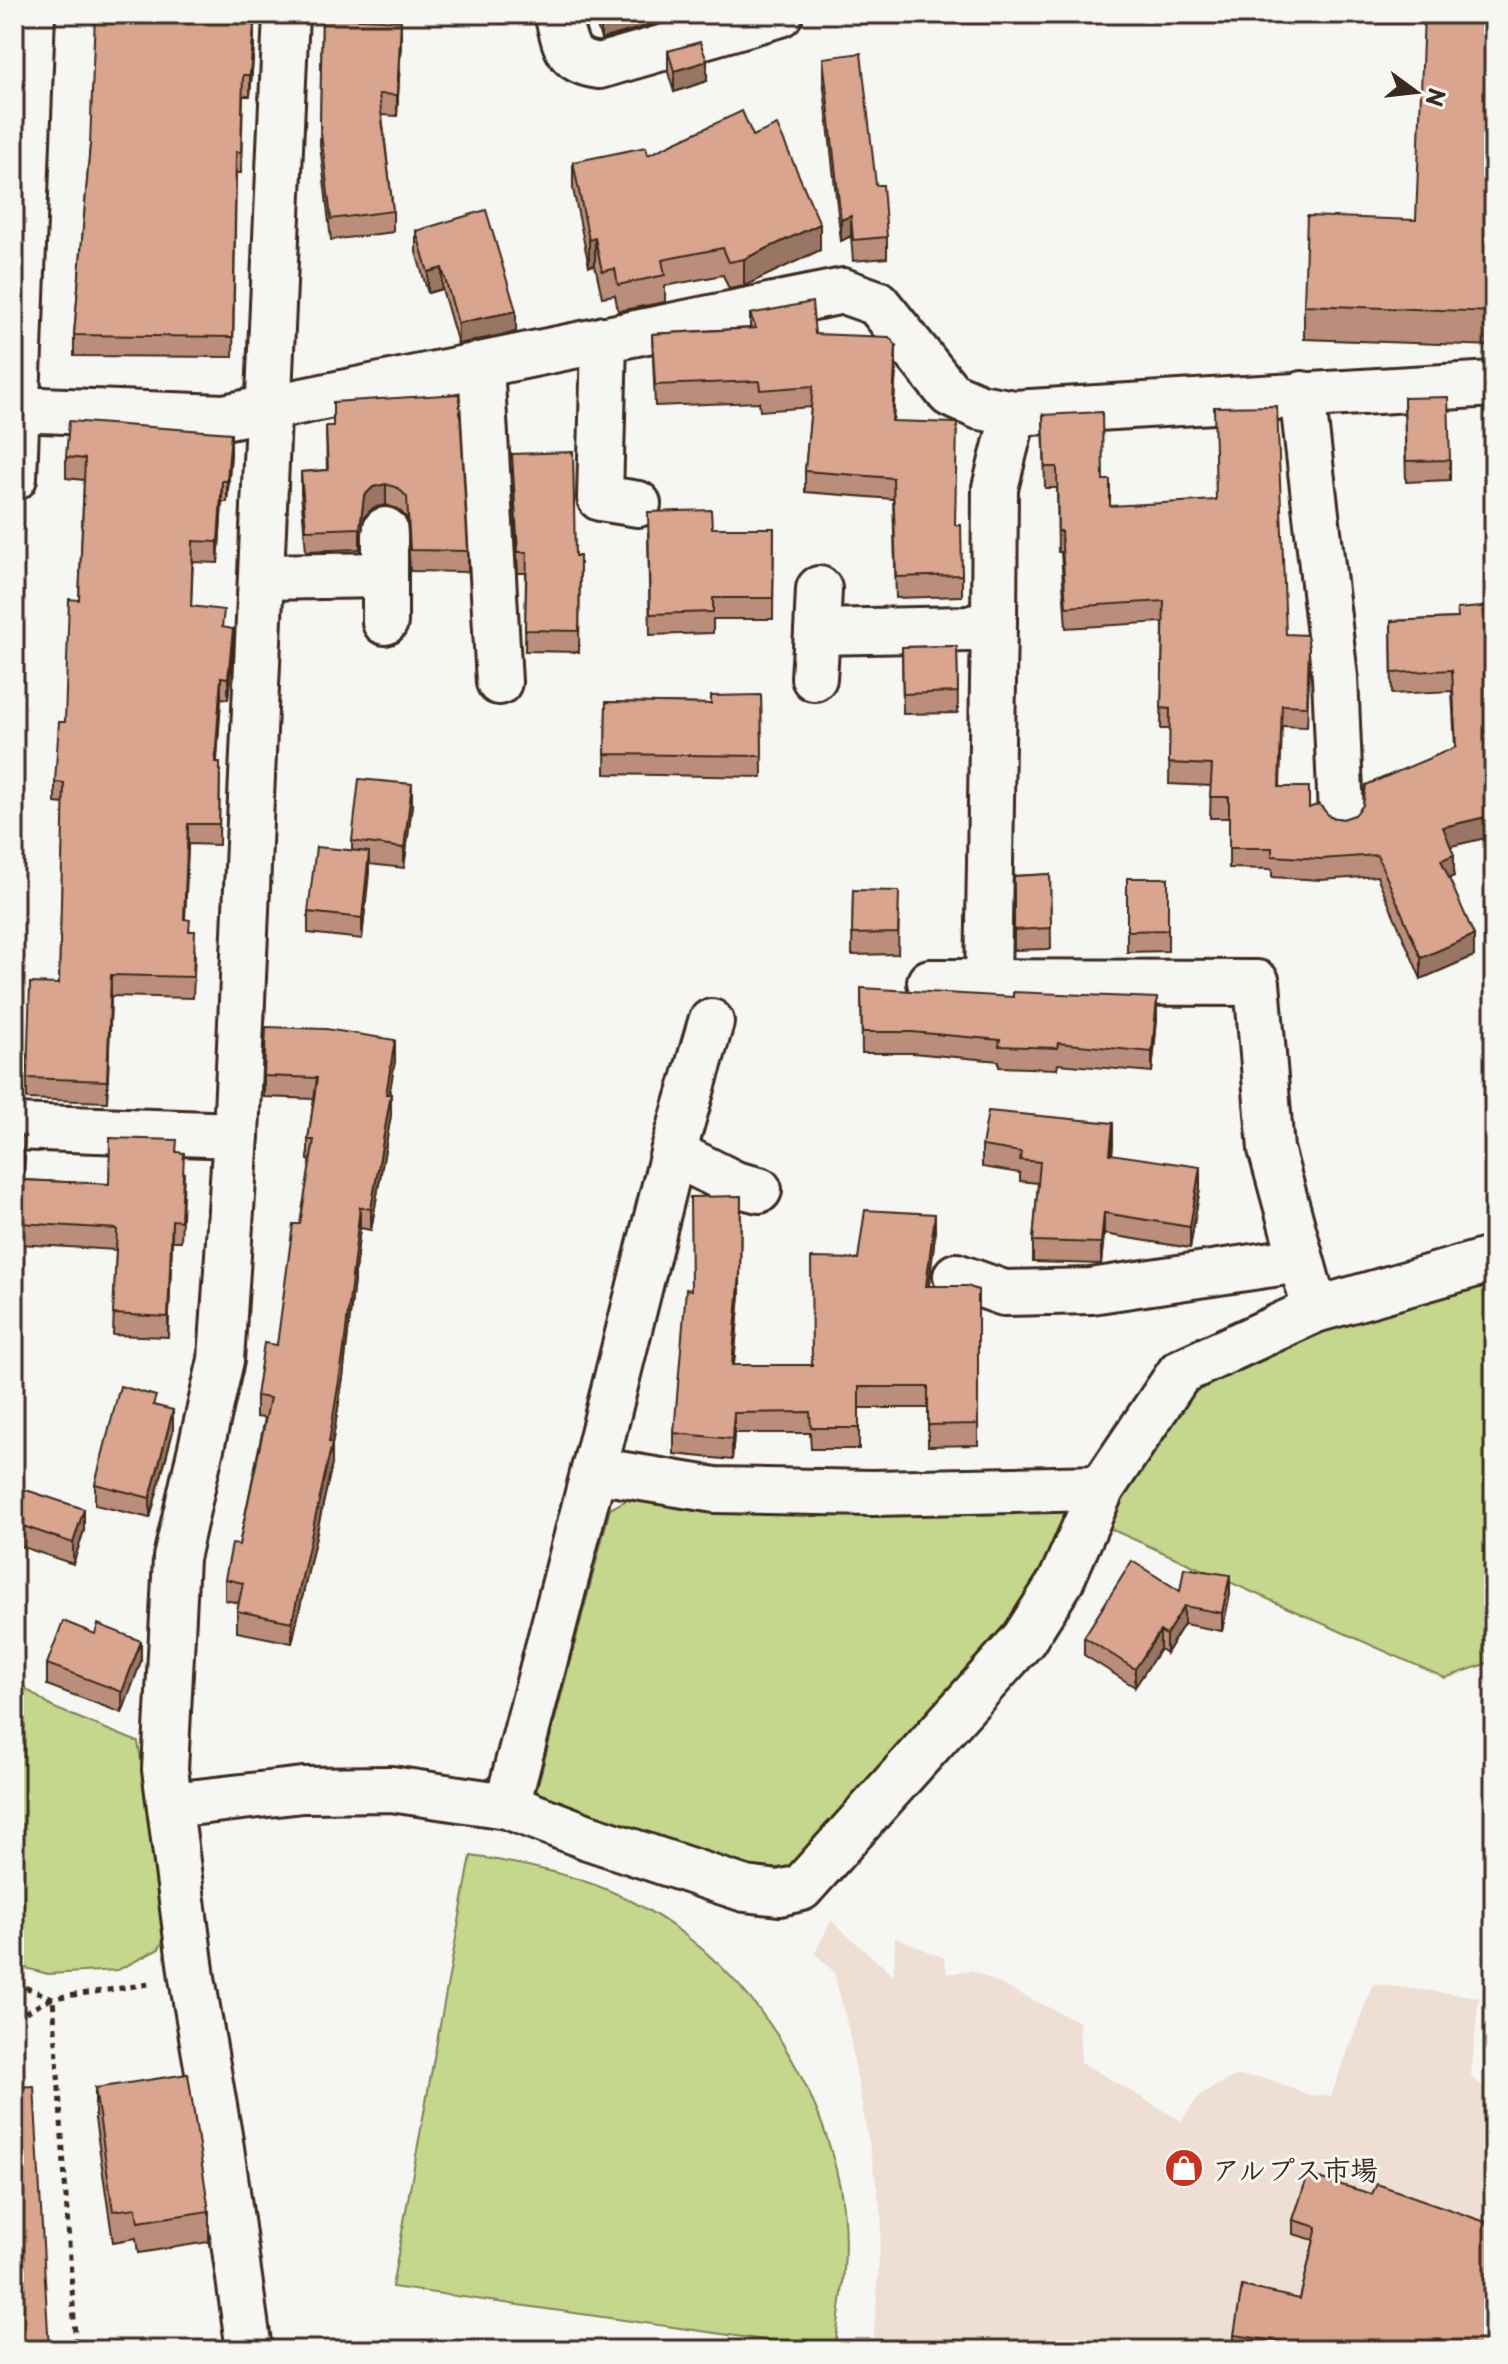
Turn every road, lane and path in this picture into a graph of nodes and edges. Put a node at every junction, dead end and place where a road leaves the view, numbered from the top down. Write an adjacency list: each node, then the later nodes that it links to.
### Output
1 (32, 14): 10 (street)
2 (286, 14): 9 (street)
3 (557, 14): 4 (street)
4 (780, 14)
5 (604, 339): 6 (street); 11 (street); 13 (street)
6 (481, 365): 9 (street); 22 (street)
7 (1494, 384): 8 (street)
8 (1302, 394): 11 (street); 23 (street)
9 (270, 408): 10 (street); 16 (street)
10 (16, 409): 12 (street)
11 (1014, 413): 19 (street)
12 (14, 478)
13 (638, 504)
14 (385, 530): 15 (street)
15 (385, 575): 16 (street); 18 (street)
16 (262, 577): 28 (street)
17 (819, 589): 20 (street)
18 (385, 622)
19 (994, 622): 20 (street); 25 (street)
20 (817, 632): 21 (street)
21 (814, 678)
22 (499, 682)
23 (1341, 815)
24 (930, 982): 25 (street)
25 (988, 983): 32 (street)
26 (711, 1022): 29 (street)
27 (14, 1127): 28 (street)
28 (236, 1135): 37 (street)
29 (673, 1153): 30 (street); 35 (street)
30 (759, 1190)
31 (1494, 1259): 34 (street)
32 (1300, 1260): 33 (street); 34 (street)
33 (956, 1276)
34 (1315, 1310): 36 (street)
35 (594, 1470): 36 (street); 38 (street)
36 (1102, 1488): 38 (street)
37 (171, 1805): 38 (street); 39 (street)
38 (507, 1806)
39 (192, 1978): 41 (path); 44 (street)
40 (14, 1983): 41 (path)
41 (53, 1998): 42 (path); 43 (path)
42 (14, 2018)
43 (76, 2350)
44 (249, 2350)

